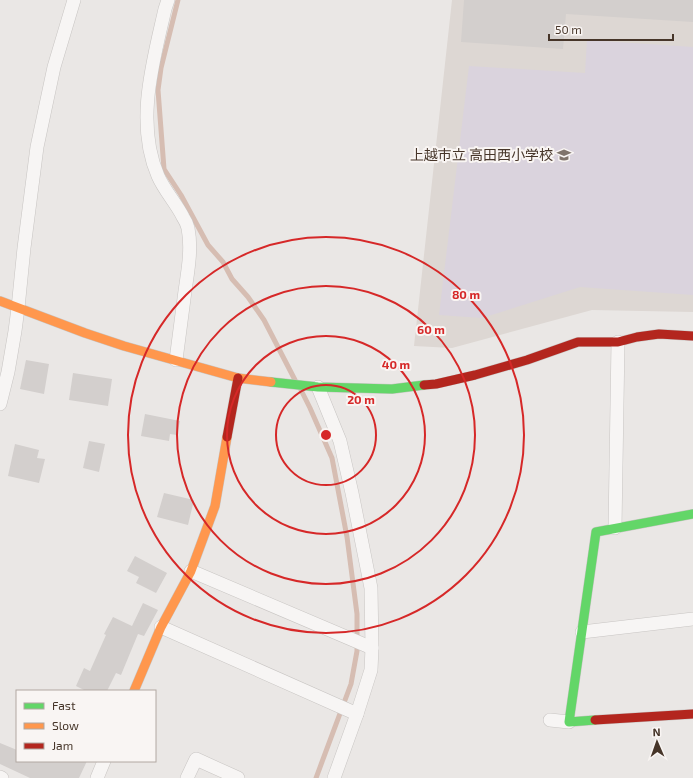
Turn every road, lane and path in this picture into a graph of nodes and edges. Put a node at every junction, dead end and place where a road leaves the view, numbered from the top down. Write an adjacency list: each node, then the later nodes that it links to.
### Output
1 (74, 0): 4 (street)
2 (168, 0): 7 (street)
3 (0, 301): 4 (street)
4 (18, 308): 7 (street); 10 (street)
5 (693, 336): 6 (street)
6 (618, 342): 9 (street); 12 (street)
7 (176, 360): 8 (street)
8 (238, 378): 9 (street); 13 (street)
9 (318, 387): 17 (street)
10 (0, 404)
11 (693, 514): 12 (street)
12 (615, 528): 16 (street)
13 (191, 571): 15 (street); 17 (street)
14 (693, 619): 16 (street)
15 (161, 627): 18 (street); 19 (street)
16 (582, 632): 22 (street)
17 (372, 648): 19 (street)
18 (134, 690)
19 (357, 714): 27 (street)
20 (693, 714): 22 (street)
21 (550, 720): 22 (street)
22 (569, 722)
23 (104, 762): 24 (street)
24 (97, 778)
25 (187, 778): 26 (street)
26 (238, 778)
27 (334, 778)

